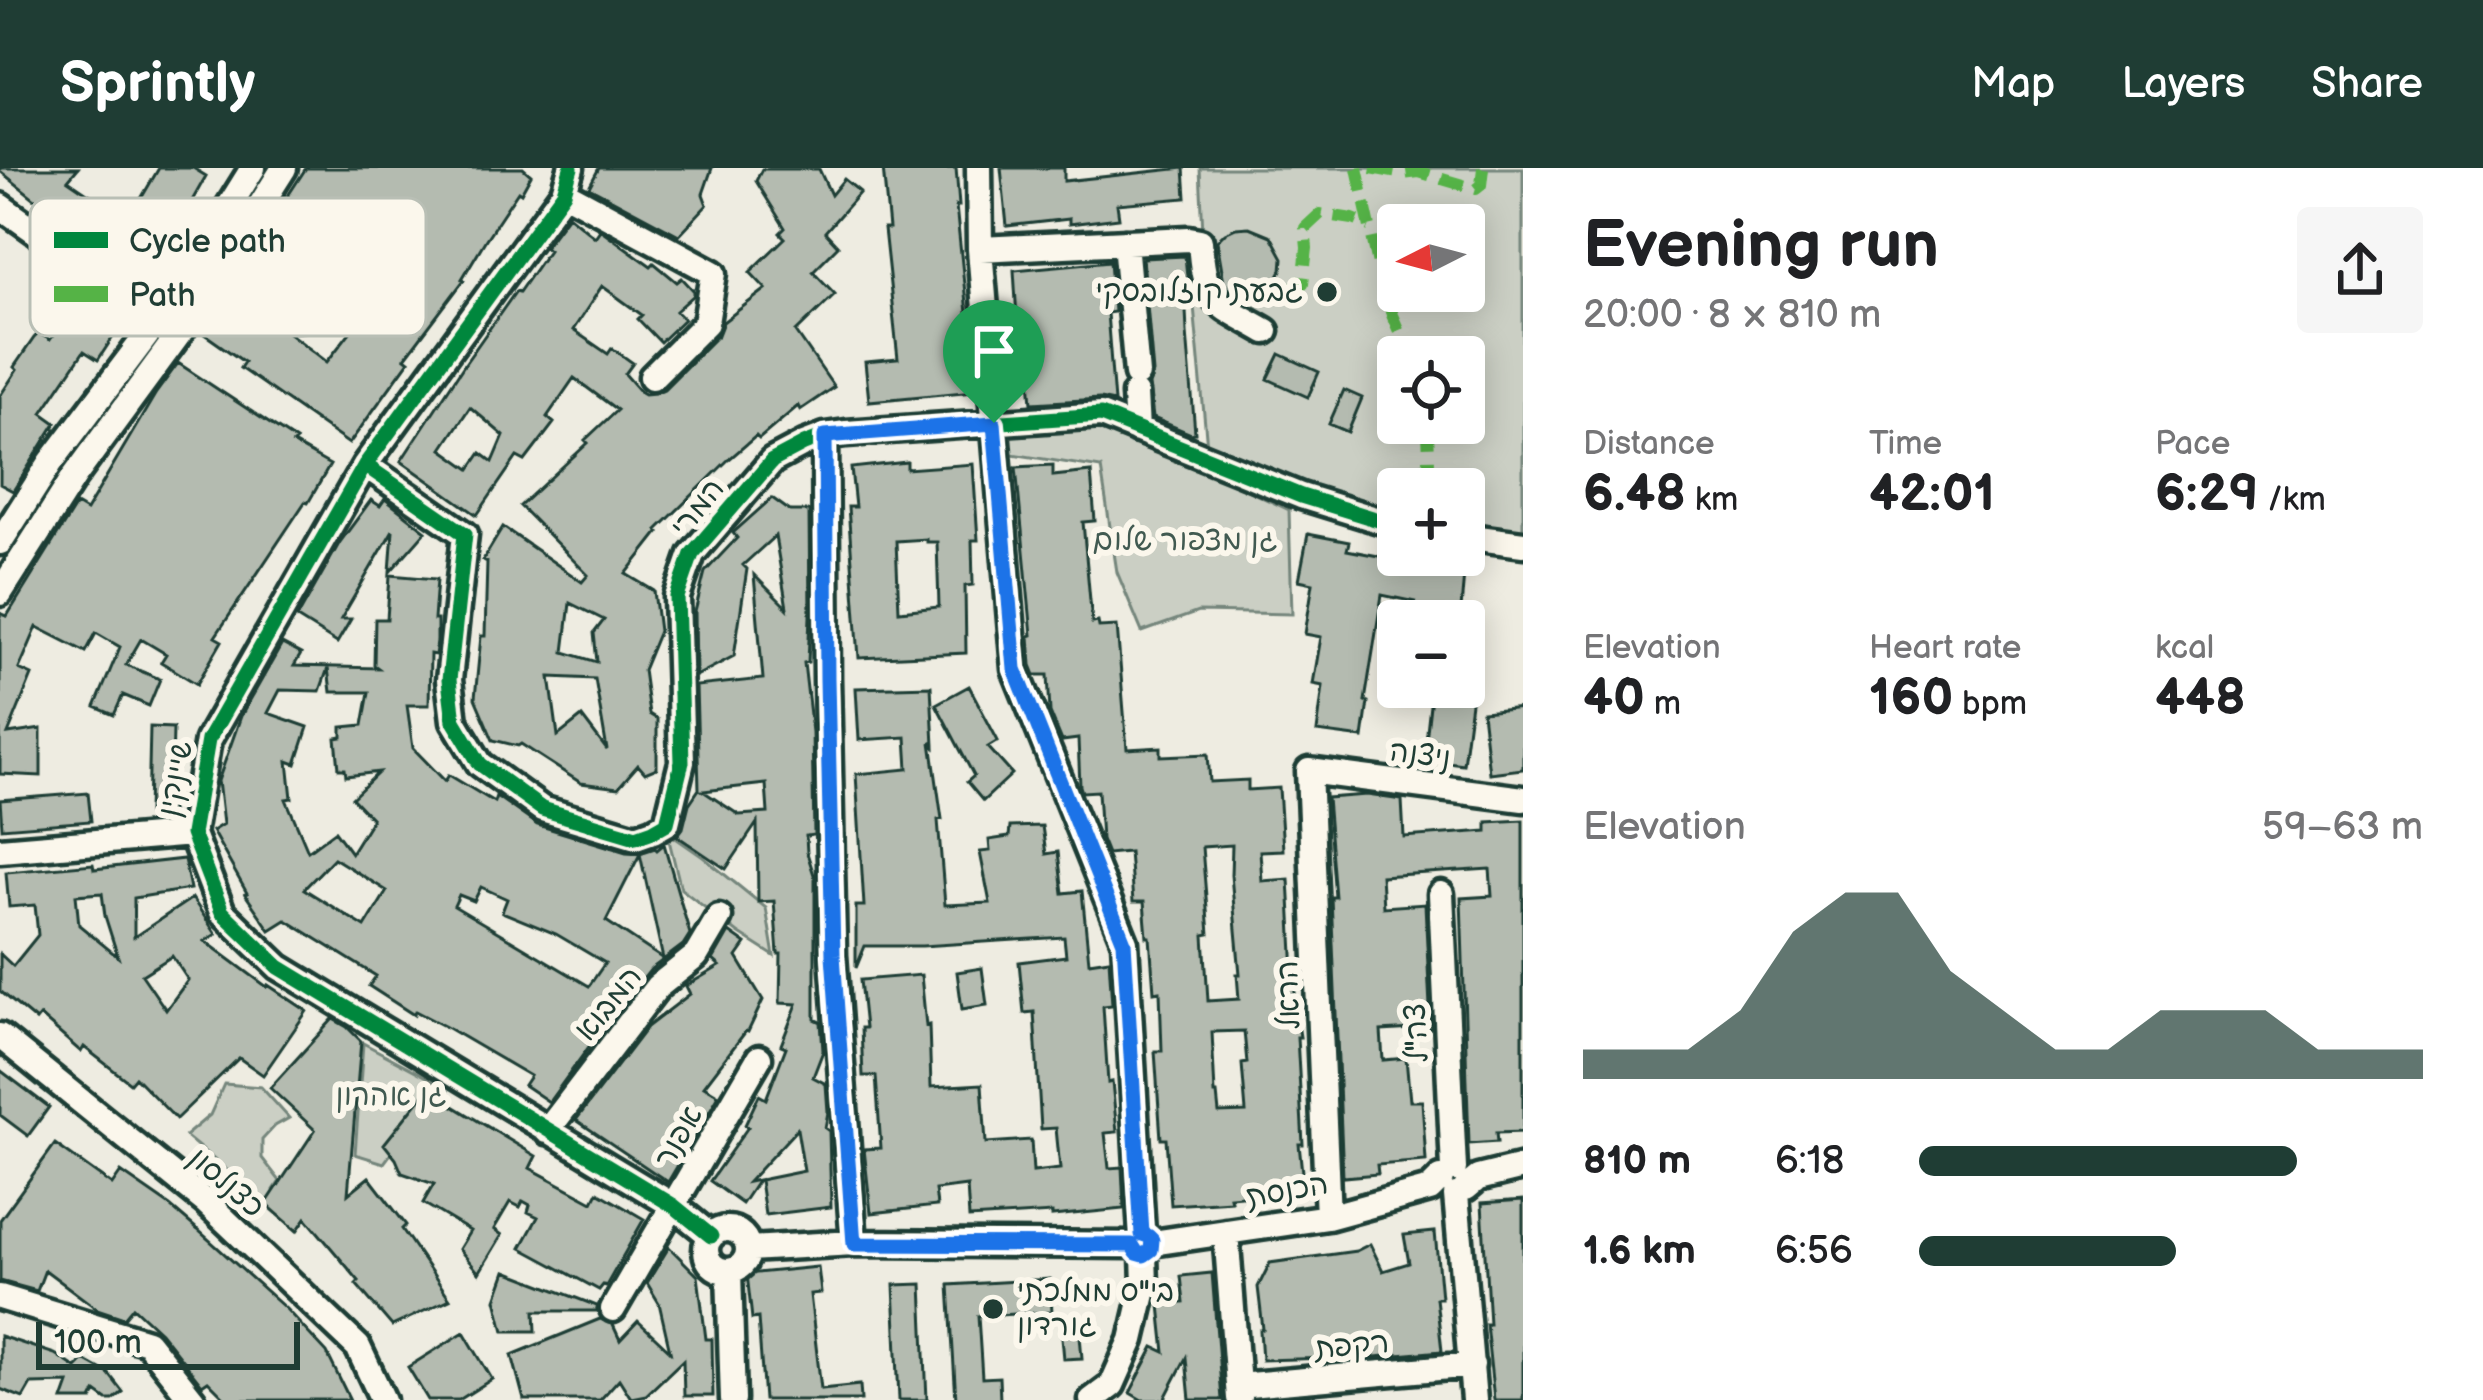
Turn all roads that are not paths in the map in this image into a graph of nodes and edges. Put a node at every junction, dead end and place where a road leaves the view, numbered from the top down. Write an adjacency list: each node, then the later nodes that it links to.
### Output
1 (253, 168): 5 (street)
2 (284, 168): 6 (street)
3 (979, 168): 10 (street)
4 (567, 180): 14 (street); 18 (street, שיינקין)
5 (237, 198)
6 (262, 198)
7 (0, 206): 8 (street)
8 (30, 227)
9 (1125, 242): 10 (street); 11 (street); 16 (street)
10 (980, 249): 15 (street)
11 (1266, 331)
12 (160, 336): 21 (street)
13 (163, 336): 23 (street)
14 (652, 377)
15 (994, 423): 16 (street, המרי); 17 (street, המרי); 40 (street)
16 (1137, 430): 19 (street, המרי)
17 (825, 436): 18 (street, המרי); 39 (street)
18 (365, 465): 26 (street, שיינקין)
19 (1377, 520)
20 (1485, 539): 22 (street)
21 (0, 542)
22 (1523, 544)
23 (0, 593)
24 (1309, 771): 25 (street, ניצנה); 36 (street, הראל)
25 (1523, 799)
26 (192, 834): 27 (street); 32 (street, שיינקין)
27 (0, 850)
28 (1441, 893): 34 (street, צה"ל)
29 (719, 917): 32 (street, המבוא)
30 (0, 1036): 48 (street, כצנלסון)
31 (759, 1058): 35 (street, אפנר)
32 (548, 1131): 35 (street, שיינקין)
33 (1523, 1167): 34 (street, הכנסת)
34 (1454, 1183): 36 (street, הכנסת); 45 (street, צה"ל)
35 (674, 1206): 38 (street, שיינקין); 44 (street, אפנר)
36 (1328, 1217): 37 (street, הכנסת)
37 (1226, 1232): 40 (street, הכנסת); 46 (street)
38 (711, 1236): 41 (street); 42 (street)
39 (854, 1244): 40 (street, הכנסת); 41 (street, הכנסת)
40 (1142, 1244): 50 (street)
41 (748, 1249): 42 (street)
42 (729, 1271): 49 (street)
43 (0, 1298): 47 (street)
44 (613, 1309)
45 (1472, 1365): 46 (street, רקפת); 51 (street, צה"ל)
46 (1239, 1393)
47 (193, 1400)
48 (383, 1400)
49 (733, 1400)
50 (1092, 1400)
51 (1474, 1400)

